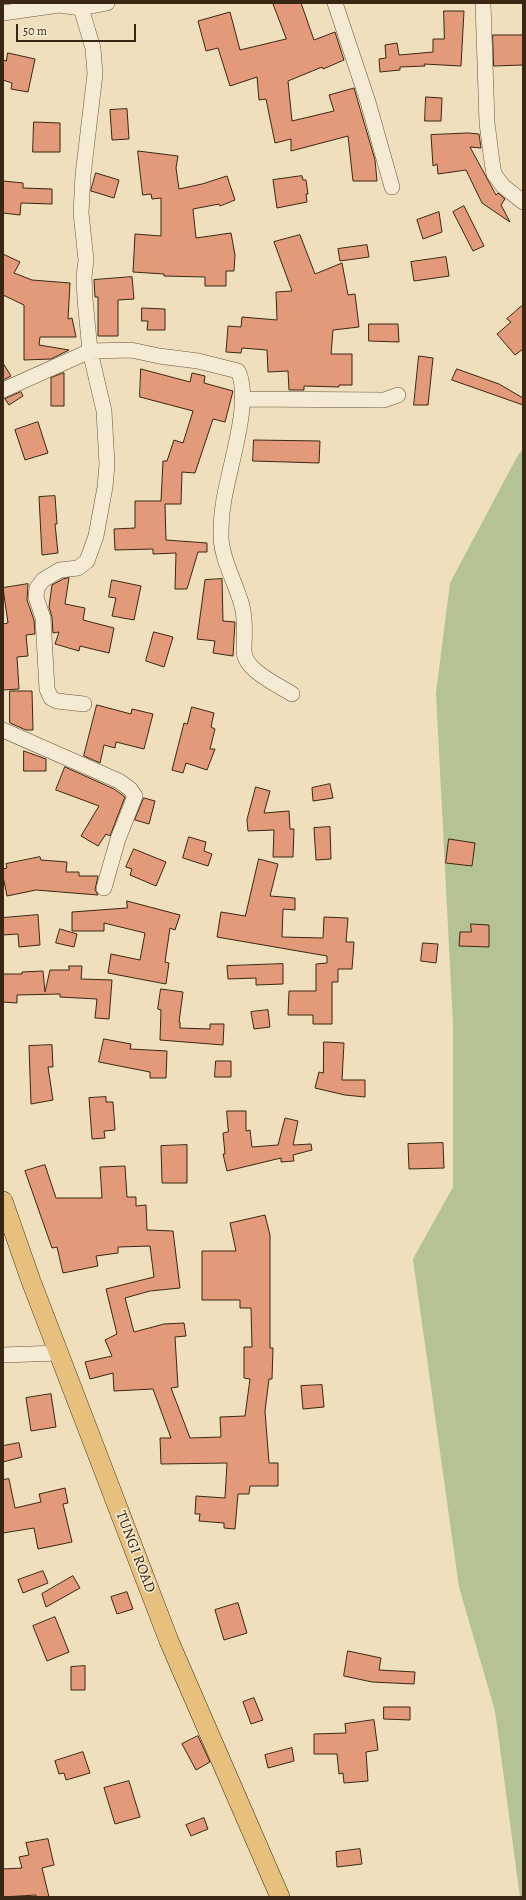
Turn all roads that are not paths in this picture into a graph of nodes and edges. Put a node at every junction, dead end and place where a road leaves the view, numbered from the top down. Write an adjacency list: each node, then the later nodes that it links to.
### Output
1 (107, 3): 5 (street)
2 (335, 3): 7 (street)
3 (483, 3): 8 (street)
4 (58, 4): 5 (street); 6 (street)
5 (81, 8): 9 (street)
6 (3, 13)
7 (392, 187)
8 (523, 202)
9 (90, 351): 10 (street); 12 (street); 14 (street)
10 (3, 390)
11 (398, 395): 12 (street)
12 (242, 398): 13 (street)
13 (292, 694)
14 (84, 704)
15 (3, 730): 16 (street)
16 (104, 888)
17 (3, 1201): 18 (main road, TUNGI ROAD)
18 (59, 1353): 19 (street); 20 (main road, TUNGI ROAD)
19 (3, 1355)
20 (280, 1897)

